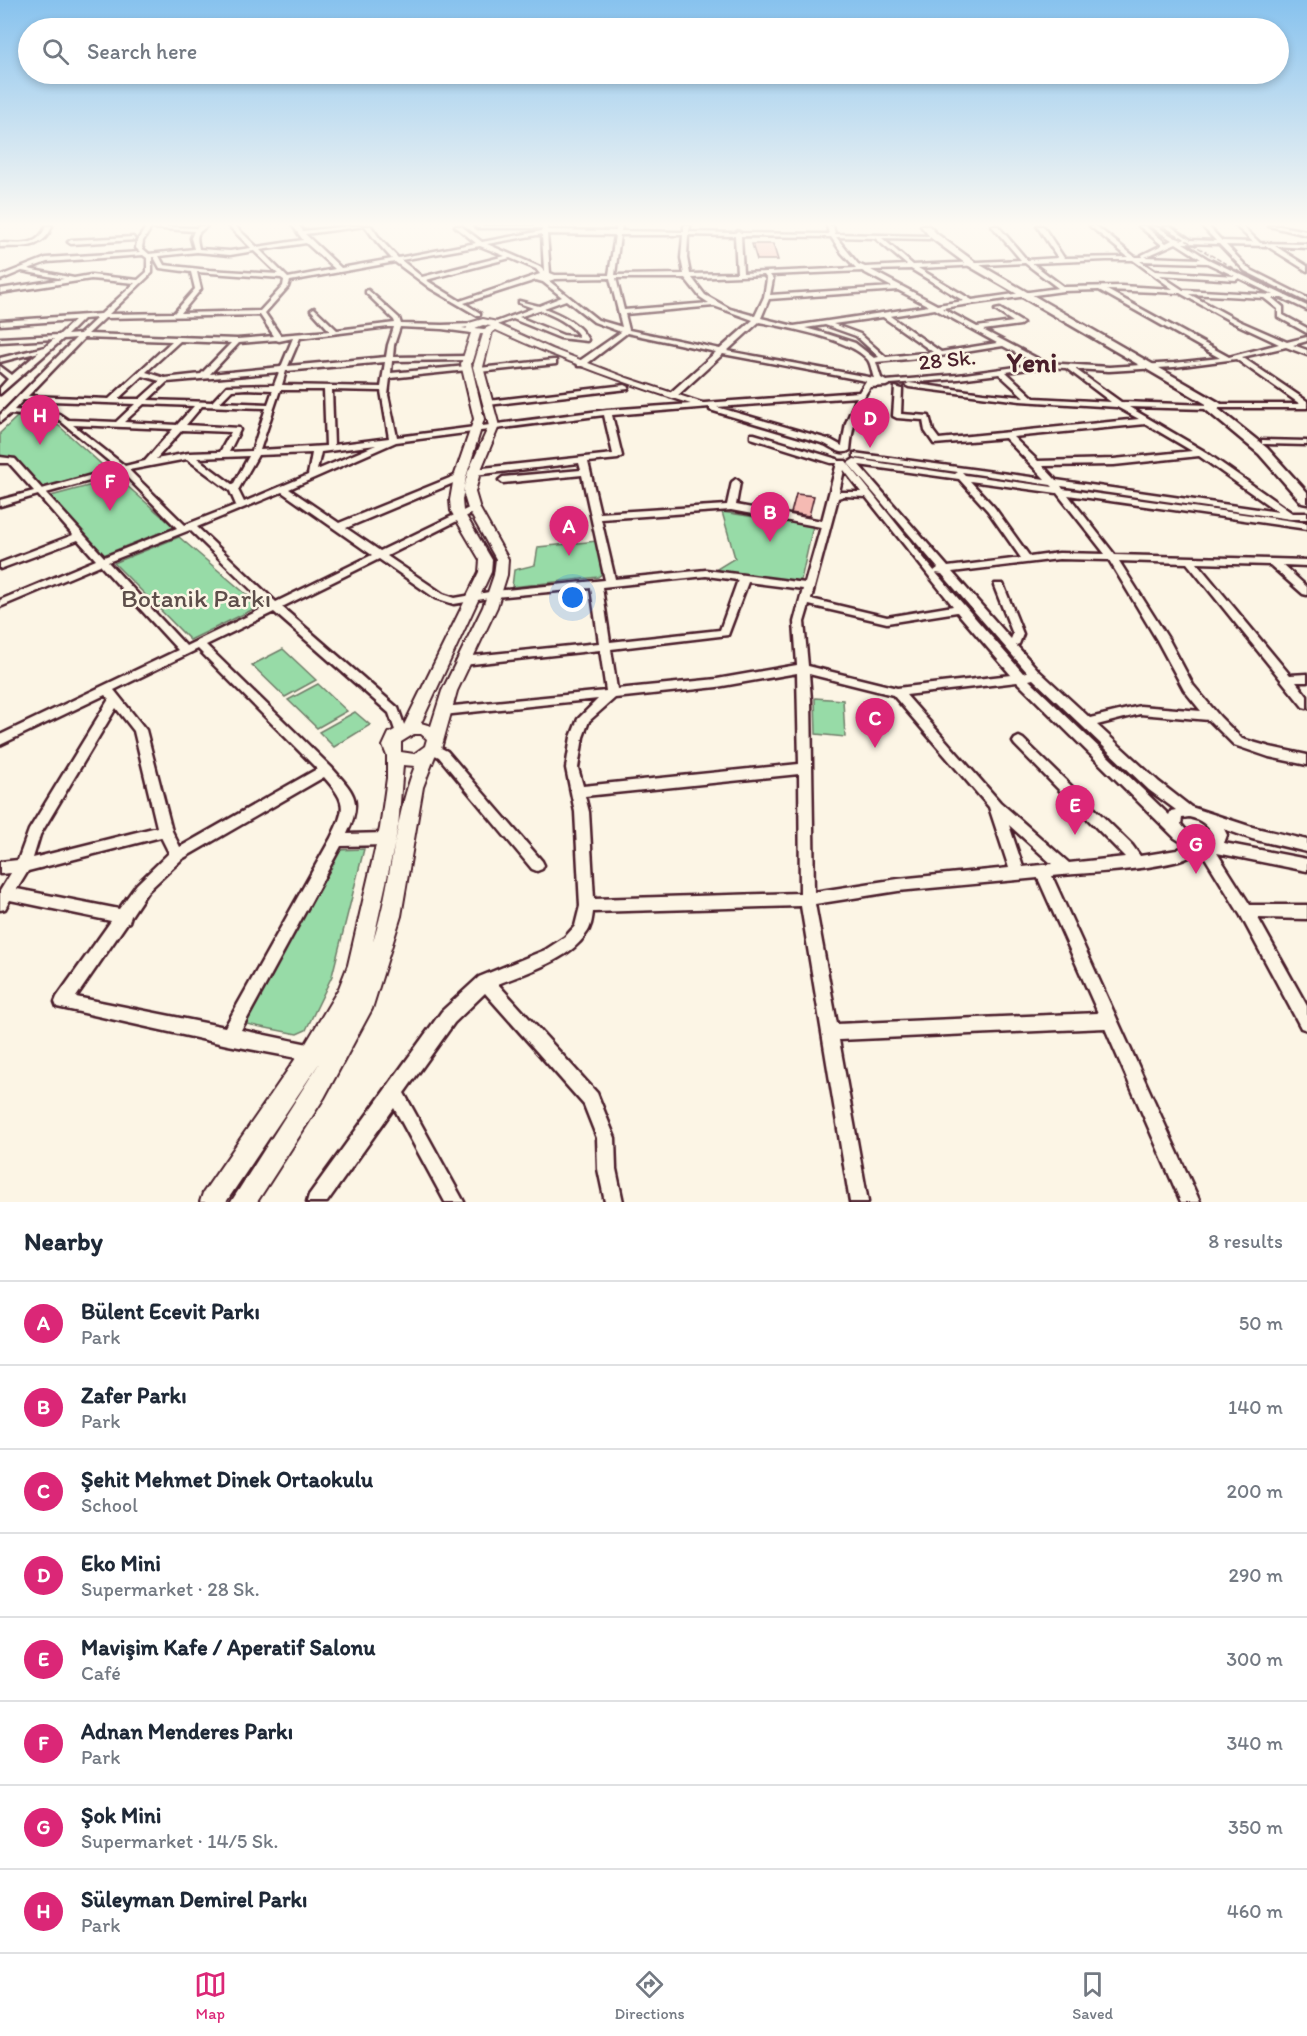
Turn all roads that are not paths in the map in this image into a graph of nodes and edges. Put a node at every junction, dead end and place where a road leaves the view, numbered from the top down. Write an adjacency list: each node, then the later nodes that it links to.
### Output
1 (64, 282): 21 (street)
2 (140, 282): 43 (street)
3 (196, 282): 41 (street)
4 (285, 282): 39 (street)
5 (426, 282): 32 (street)
6 (523, 282): 32 (street)
7 (551, 282): 28 (street)
8 (614, 282): 40 (street)
9 (692, 282): 33 (street)
10 (769, 282): 25 (street)
11 (887, 282): 18 (street)
12 (937, 282): 31 (street)
13 (1002, 282): 24 (main road)
14 (1054, 282): 20 (street)
15 (1164, 282): 23 (street)
16 (1250, 282): 27 (street)
17 (1268, 282): 29 (street)
18 (898, 288): 25 (street); 35 (street)
19 (1099, 288): 20 (street); 23 (street); 73 (street)
20 (1063, 289): 24 (street)
21 (0, 291)
22 (368, 292): 49 (street)
23 (1178, 292): 26 (street); 65 (street)
24 (1022, 293): 31 (street); 80 (main road); 81 (main road)
25 (766, 297): 46 (street)
26 (1266, 297): 27 (street); 54 (street)
27 (1280, 297): 36 (street)
28 (566, 298): 34 (street); 53 (street)
29 (1307, 300)
30 (521, 302): 34 (street)
31 (970, 302): 35 (street)
32 (459, 303): 50 (street)
33 (714, 304): 40 (street); 46 (street)
34 (539, 308): 45 (street); 45 (street)
35 (934, 308): 42 (street); 52 (street)
36 (1307, 308)
37 (314, 310): 55 (street)
38 (998, 310): 52 (street)
39 (262, 312): 41 (street); 59 (street)
40 (621, 312): 53 (street)
41 (175, 315): 43 (street)
42 (885, 315): 48 (street); 69 (street)
43 (103, 316): 44 (street); 57 (street)
44 (82, 317): 47 (street); 56 (street)
45 (513, 317): 50 (street)
46 (757, 320): 51 (street); 67 (street)
47 (0, 323)
48 (824, 323): 51 (street); 72 (street)
49 (398, 324): 50 (street); 55 (street); 71 (street)
50 (483, 326): 76 (street); 78 (street); 79 (street)
51 (792, 328): 75 (street)
52 (974, 329): 64 (street)
53 (626, 331): 67 (street); 79 (street)
54 (1307, 331)
55 (335, 332): 58 (street)
56 (64, 336): 57 (street); 61 (street); 66 (street)
57 (82, 336): 62 (street); 100 (street)
58 (297, 337): 59 (street); 84 (street)
59 (279, 339): 63 (street)
60 (1307, 339): 65 (street)
61 (0, 340)
62 (177, 340): 63 (street); 86 (street)
63 (237, 341): 87 (street)
64 (1003, 344): 69 (street); 77 (street)
65 (1286, 345): 68 (street); 70 (street)
66 (46, 348): 74 (street); 89 (street)
67 (722, 352): 91 (street); 99 (street)
68 (1307, 353)
69 (940, 354): 72 (street)
70 (1237, 357): 73 (street); 112 (street)
71 (390, 359): 78 (street); 84 (street); 88 (street)
72 (885, 359): 75 (street)
73 (1228, 359): 81 (street)
74 (0, 360)
75 (872, 360): 91 (street)
76 (553, 362): 78 (street); 79 (street)
77 (1044, 365): 83 (street); 85 (street, 28 Sk.)
78 (472, 366): 88 (street); 105 (street); 121 (street)
79 (578, 366): 93 (street); 99 (street)
80 (1142, 367): 81 (street); 83 (street); 111 (main road)
81 (1152, 367): 111 (main road)
82 (0, 368): 89 (street)
83 (1069, 368): 109 (street)
84 (283, 370): 87 (street); 92 (street)
85 (1000, 371): 91 (street, 28 Sk.); 102 (street)
86 (141, 373): 90 (street); 101 (street)
87 (204, 376): 90 (street)
88 (387, 376): 95 (street)
89 (12, 379): 97 (street)
90 (165, 380): 103 (street)
91 (874, 385): 96 (street); 98 (street); 108 (street); 129 (street)
92 (277, 387): 94 (street); 106 (street); 110 (street)
93 (625, 387): 105 (street); 107 (street)
94 (328, 388): 95 (street); 127 (street)
95 (385, 389): 124 (street)
96 (898, 389): 98 (street); 123 (street)
97 (0, 392)
98 (943, 392): 102 (street)
99 (673, 395): 108 (street)
100 (22, 398): 101 (street); 113 (street)
101 (112, 400): 103 (street)
102 (1032, 400): 109 (street)
103 (142, 401): 104 (street); 118 (street)
104 (201, 403): 106 (street); 120 (street)
105 (488, 403): 119 (street)
106 (214, 404): 110 (street)
107 (683, 405): 108 (street); 114 (street)
108 (704, 405): 129 (street)
109 (1120, 405): 111 (street); 116 (street)
110 (271, 406): 130 (street)
111 (1213, 406): 112 (street); 125 (main road); 156 (main road)
112 (1307, 406)
113 (8, 412): 115 (street); 117 (street)
114 (607, 412): 119 (street); 135 (street)
115 (0, 420)
116 (1147, 421): 123 (street); 131 (street)
117 (66, 422): 118 (street); 139 (street)
118 (117, 425): 120 (street)
119 (494, 426): 121 (street); 141 (street)
120 (178, 427): 132 (street); 137 (street)
121 (478, 428): 124 (street); 144 (street)
122 (754, 436): 136 (street)
123 (1008, 436): 138 (street)
124 (394, 440): 127 (street); 143 (street)
125 (1265, 442): 126 (street); 148 (main road)
126 (1307, 443)
127 (330, 449): 128 (street)
128 (317, 450): 130 (street); 143 (street)
129 (844, 450): 136 (street); 136 (street)
130 (255, 453): 132 (street); 151 (street)
131 (1201, 453): 138 (street); 164 (street)
132 (223, 455): 133 (street)
133 (189, 456): 137 (street); 151 (street)
134 (0, 460): 152 (street)
135 (583, 460): 140 (street); 141 (street)
136 (847, 461): 142 (street); 153 (street); 155 (street); 179 (street)
137 (147, 464): 139 (street)
138 (1036, 464): 149 (street)
139 (124, 470): 152 (street); 168 (street)
140 (586, 471): 146 (street); 163 (street)
141 (474, 472): 161 (street)
142 (959, 473): 145 (street); 158 (street)
143 (312, 476): 150 (street)
144 (460, 477): 162 (street); 169 (street)
145 (986, 477): 149 (street); 158 (street)
146 (503, 480)
147 (736, 482): 160 (street)
148 (1307, 486)
149 (1056, 487): 154 (street); 164 (street); 165 (street)
150 (283, 489): 159 (street); 169 (street)
151 (234, 490): 159 (street)
152 (41, 493): 157 (street); 170 (street)
153 (868, 495): 155 (street); 180 (street)
154 (1085, 495): 165 (street); 166 (street)
155 (834, 496): 167 (street)
156 (1307, 500)
157 (0, 503)
158 (984, 504): 174 (street)
159 (241, 506): 168 (street)
160 (731, 507): 163 (street); 167 (street)
161 (474, 509): 162 (street); 187 (street)
162 (460, 516): 171 (street); 188 (street)
163 (597, 516): 182 (street)
164 (1290, 516): 166 (street)
165 (1081, 519): 172 (street)
166 (1307, 524)
167 (826, 525): 185 (street)
168 (187, 527): 175 (street); 191 (street)
169 (339, 527): 171 (street)
170 (79, 536): 175 (street); 178 (street)
171 (379, 555): 188 (street); 191 (street)
172 (1111, 556): 173 (street); 174 (street); 208 (street)
173 (1189, 559): 176 (street); 202 (street)
174 (1027, 560): 179 (street)
175 (102, 561): 190 (street); 196 (street)
176 (1274, 562): 177 (street); 186 (street)
177 (1307, 562)
178 (0, 566)
179 (945, 570): 180 (street); 194 (street)
180 (930, 573): 192 (street)
181 (744, 578): 182 (street); 185 (street); 195 (street)
182 (611, 582): 183 (street)
183 (596, 584): 187 (street); 195 (street)
184 (999, 586): 194 (street)
185 (809, 587): 189 (street)
186 (1307, 592)
187 (495, 594): 188 (street); 197 (street)
188 (473, 599): 210 (street)
189 (805, 601): 192 (street); 198 (street)
190 (0, 604)
191 (274, 607): 193 (street); 210 (street)
192 (960, 608): 200 (street)
193 (199, 644): 196 (street); 217 (street)
194 (1009, 644): 199 (street)
195 (606, 645): 197 (street); 205 (street)
196 (184, 651): 204 (street)
197 (463, 661): 207 (street)
198 (802, 668): 203 (street); 205 (street); 216 (street)
199 (1035, 674): 200 (street); 209 (street)
200 (1020, 678): 203 (street); 221 (street)
201 (1307, 678): 202 (street)
202 (1287, 679): 206 (street)
203 (897, 692): 219 (street)
204 (111, 694): 211 (street); 222 (street); 231 (street)
205 (612, 694): 207 (street); 218 (street)
206 (1307, 704)
207 (443, 711): 213 (street)
208 (1212, 716): 209 (street); 215 (street)
209 (1088, 723): 220 (street)
210 (405, 731): 213 (street); 214 (street)
211 (0, 740)
212 (1019, 742): 228 (street)
213 (432, 747): 214 (street); 229 (street); 248 (street)
214 (395, 756): 223 (street)
215 (1307, 760)
216 (806, 768): 218 (street); 237 (street)
217 (326, 770): 224 (street); 227 (street)
218 (578, 792): 238 (street)
219 (995, 805): 233 (street); 235 (street)
220 (1194, 813): 221 (street); 225 (street); 226 (street)
221 (1176, 830): 225 (street)
222 (165, 831): 227 (street); 231 (street)
223 (386, 839): 224 (street); 247 (street)
224 (337, 840): 246 (street)
225 (1204, 846): 228 (street); 230 (street); 239 (street)
226 (1307, 846)
227 (177, 855): 241 (street)
228 (1137, 862): 233 (street)
229 (537, 865)
230 (1307, 865)
231 (23, 866): 232 (street); 236 (street)
232 (0, 868)
233 (1068, 870): 234 (street)
234 (1043, 872): 235 (street); 243 (street)
235 (1018, 874): 237 (street)
236 (4, 899): 241 (street)
237 (807, 899): 238 (street); 245 (street)
238 (586, 906): 242 (street)
239 (1246, 911): 240 (street); 244 (street)
240 (1307, 912)
241 (124, 917): 246 (street)
242 (485, 982): 249 (street); 254 (street)
243 (1110, 1020): 245 (street); 256 (street)
244 (1307, 1022)
245 (830, 1032): 255 (street)
246 (228, 1036): 247 (street)
247 (313, 1053): 248 (street); 250 (street)
248 (334, 1057): 251 (street)
249 (395, 1093): 252 (street); 253 (street)
250 (212, 1202)
251 (243, 1202)
252 (316, 1202)
253 (454, 1202)
254 (614, 1202)
255 (859, 1202)
256 (1191, 1202)

